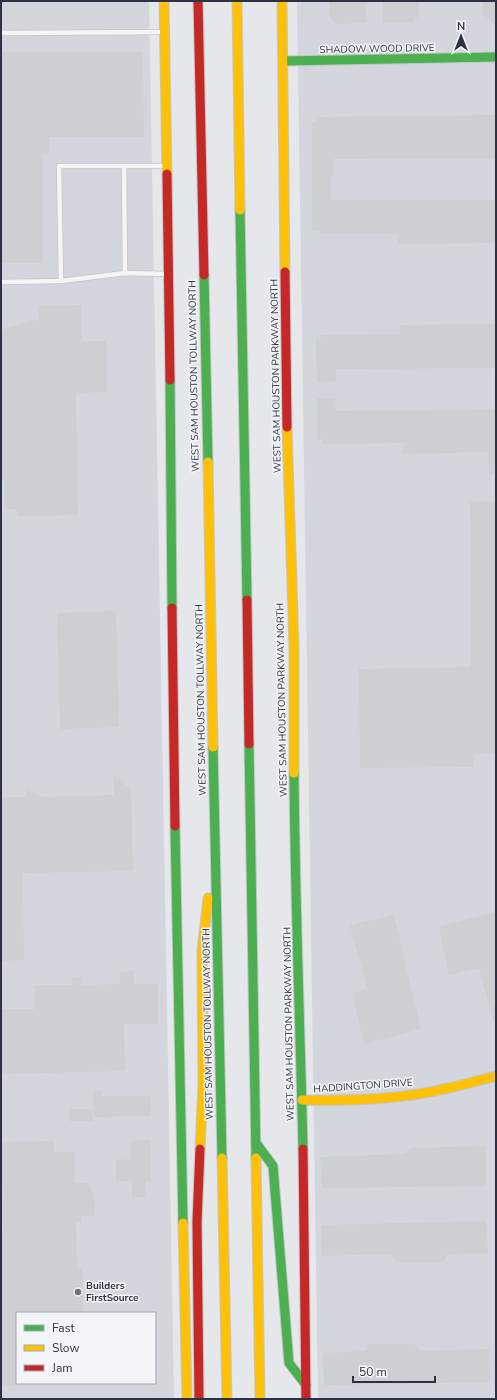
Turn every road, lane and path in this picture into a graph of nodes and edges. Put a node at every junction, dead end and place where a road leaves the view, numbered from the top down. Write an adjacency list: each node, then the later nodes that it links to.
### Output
1 (164, 1): 5 (main road)
2 (197, 1): 15 (main road, WEST SAM HOUSTON TOLLWAY NORTH)
3 (237, 1): 18 (main road)
4 (282, 1): 8 (main road, WEST SAM HOUSTON PARKWAY NORTH)
5 (164, 32): 6 (lane); 10 (main road)
6 (1, 33)
7 (496, 57): 8 (main road, SHADOW WOOD DRIVE)
8 (283, 61): 17 (main road, WEST SAM HOUSTON PARKWAY NORTH)
9 (124, 166): 10 (lane); 11 (lane); 13 (lane)
10 (166, 166): 12 (main road)
11 (125, 273): 12 (lane); 13 (lane)
12 (168, 274): 20 (main road)
13 (61, 281): 14 (lane)
14 (1, 282)
15 (215, 841): 21 (main road); 22 (main road, WEST SAM HOUSTON TOLLWAY NORTH)
16 (496, 1076): 17 (main road, HADDINGTON DRIVE)
17 (302, 1100): 19 (main road, WEST SAM HOUSTON PARKWAY NORTH)
18 (256, 1143): 19 (main road); 23 (main road)
19 (306, 1385): 24 (main road, WEST SAM HOUSTON PARKWAY NORTH)
20 (187, 1399)
21 (199, 1399)
22 (227, 1399)
23 (260, 1399)
24 (306, 1399)

